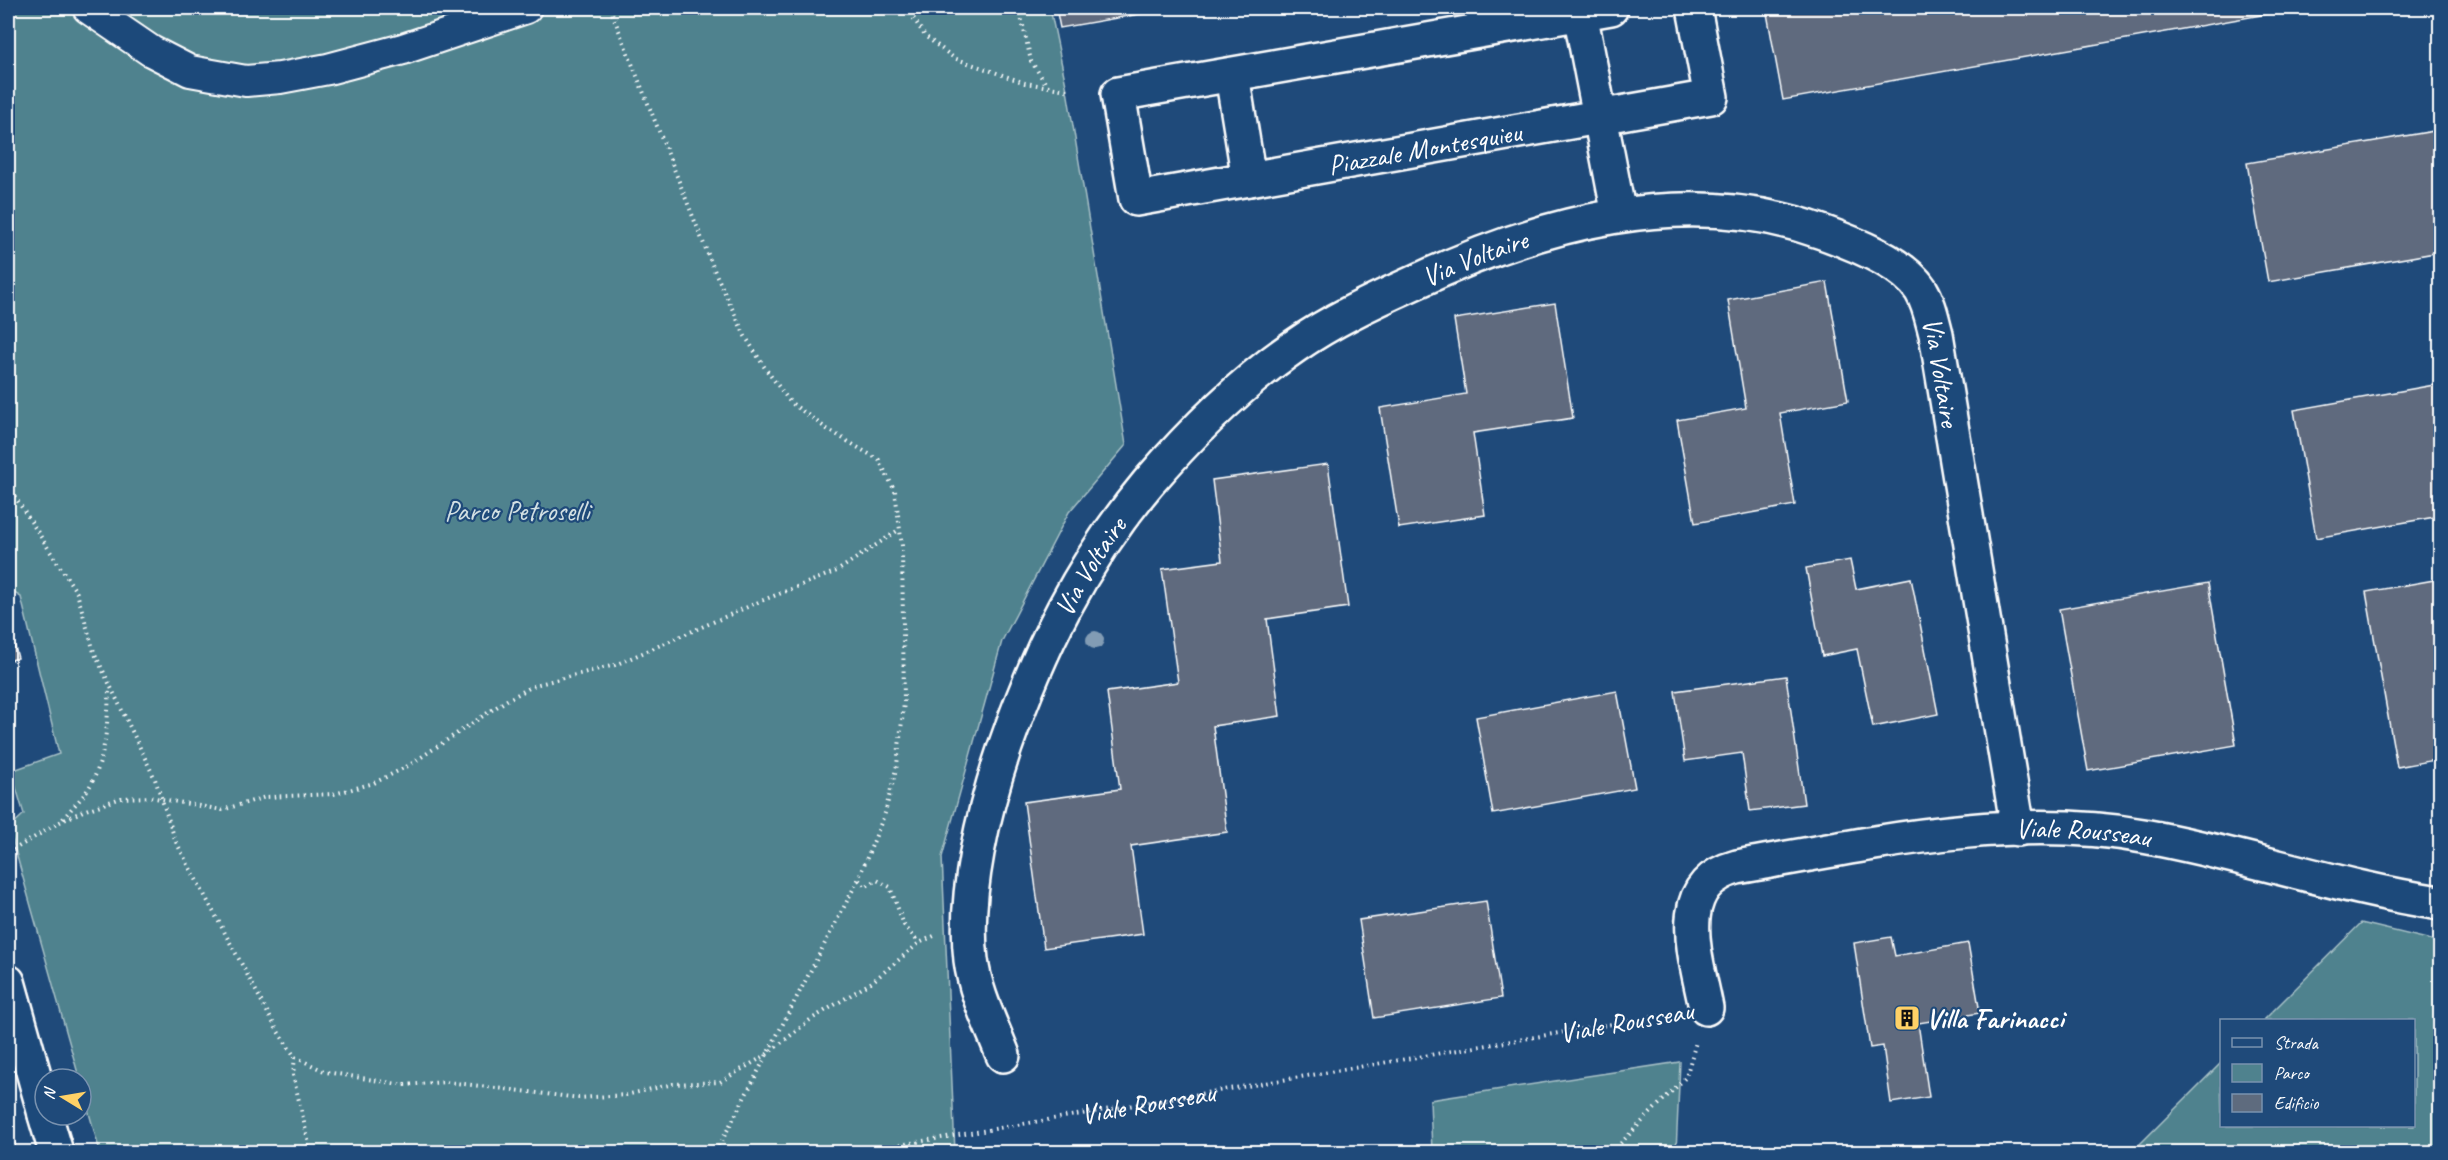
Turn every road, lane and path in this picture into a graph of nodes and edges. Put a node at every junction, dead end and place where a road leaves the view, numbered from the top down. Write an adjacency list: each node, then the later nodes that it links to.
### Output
1 (88, 8): 2 (street)
2 (526, 8)
3 (610, 8): 15 (path)
4 (907, 8): 9 (path)
5 (1018, 8): 9 (path)
6 (1694, 8): 11 (street, Piazzale Montesquieu)
7 (1596, 10): 8 (street, Piazzale Montesquieu); 11 (street, Piazzale Montesquieu)
8 (1232, 75): 12 (street); 12 (street, Piazzale Montesquieu)
9 (1047, 85): 10 (path)
10 (1067, 90)
11 (1601, 117): 12 (street, Piazzale Montesquieu); 13 (street, Piazzale Montesquieu)
12 (1249, 179)
13 (1619, 215): 19 (street, Via Voltaire); 26 (street, Via Voltaire)
14 (8, 486): 16 (path)
15 (900, 529): 17 (path); 21 (path)
16 (110, 686): 17 (path); 18 (path)
17 (162, 799): 18 (path); 27 (path)
18 (60, 822): 20 (path)
19 (2018, 829): 22 (street, Viale Rousseau); 24 (street, Viale Rousseau)
20 (8, 853)
21 (858, 880): 25 (path); 25 (path)
22 (2440, 903)
23 (8, 982): 28 (street)
24 (1706, 1008): 33 (path, Viale Rousseau); 34 (path)
25 (766, 1055): 27 (path); 32 (path)
26 (1003, 1055)
27 (295, 1057): 31 (path)
28 (33, 1071)
29 (49, 1127): 30 (street)
30 (56, 1152)
31 (307, 1152)
32 (716, 1152)
33 (858, 1152)
34 (1612, 1152)

